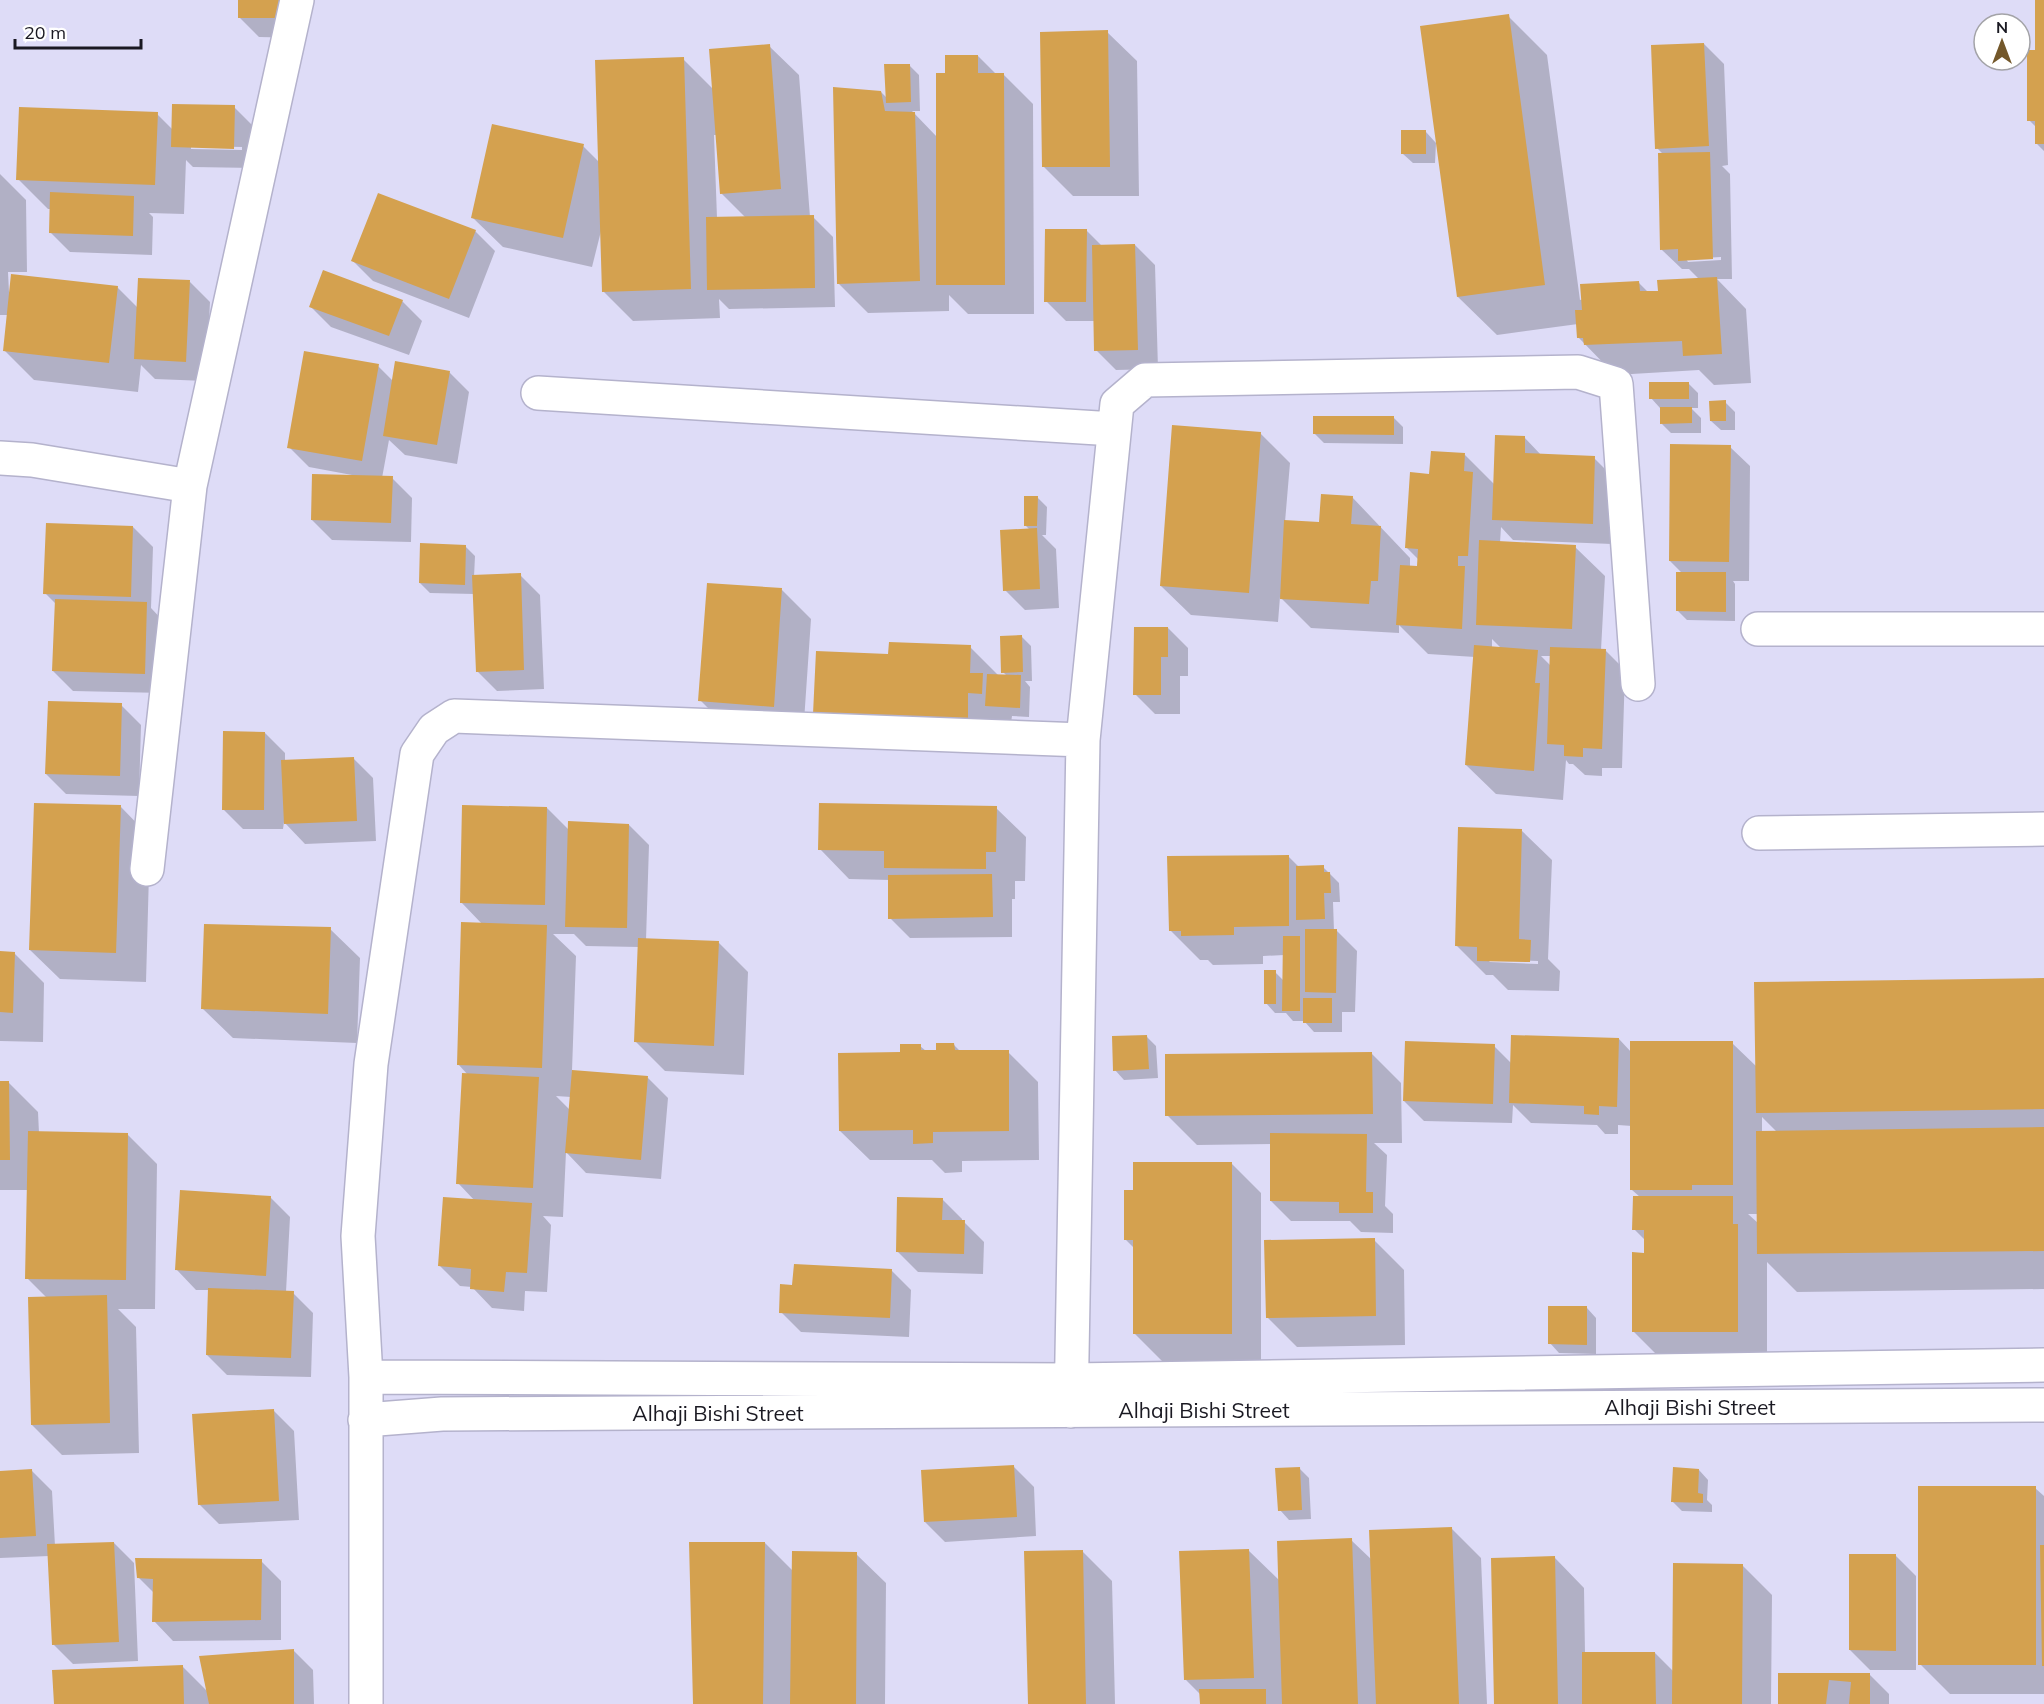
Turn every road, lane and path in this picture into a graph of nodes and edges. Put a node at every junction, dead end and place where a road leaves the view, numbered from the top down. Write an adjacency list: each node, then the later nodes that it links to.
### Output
1 (297, 0): 5 (street)
2 (538, 393): 3 (street)
3 (1114, 429): 8 (street); 9 (street)
4 (0, 458): 5 (street)
5 (190, 486): 12 (street)
6 (1758, 629): 7 (street)
7 (2044, 629)
8 (1638, 684)
9 (1083, 740): 14 (street); 15 (street)
10 (2044, 829): 11 (street)
11 (1759, 833)
12 (147, 869)
13 (2044, 1365): 15 (street, Alhaji Bishi Street)
14 (366, 1377): 15 (street, Alhaji Bishi Street); 17 (street)
15 (1071, 1395): 16 (street, Alhaji Bishi Street); 17 (street, Alhaji Bishi Street)
16 (2044, 1405)
17 (365, 1420): 18 (street)
18 (366, 1704)

